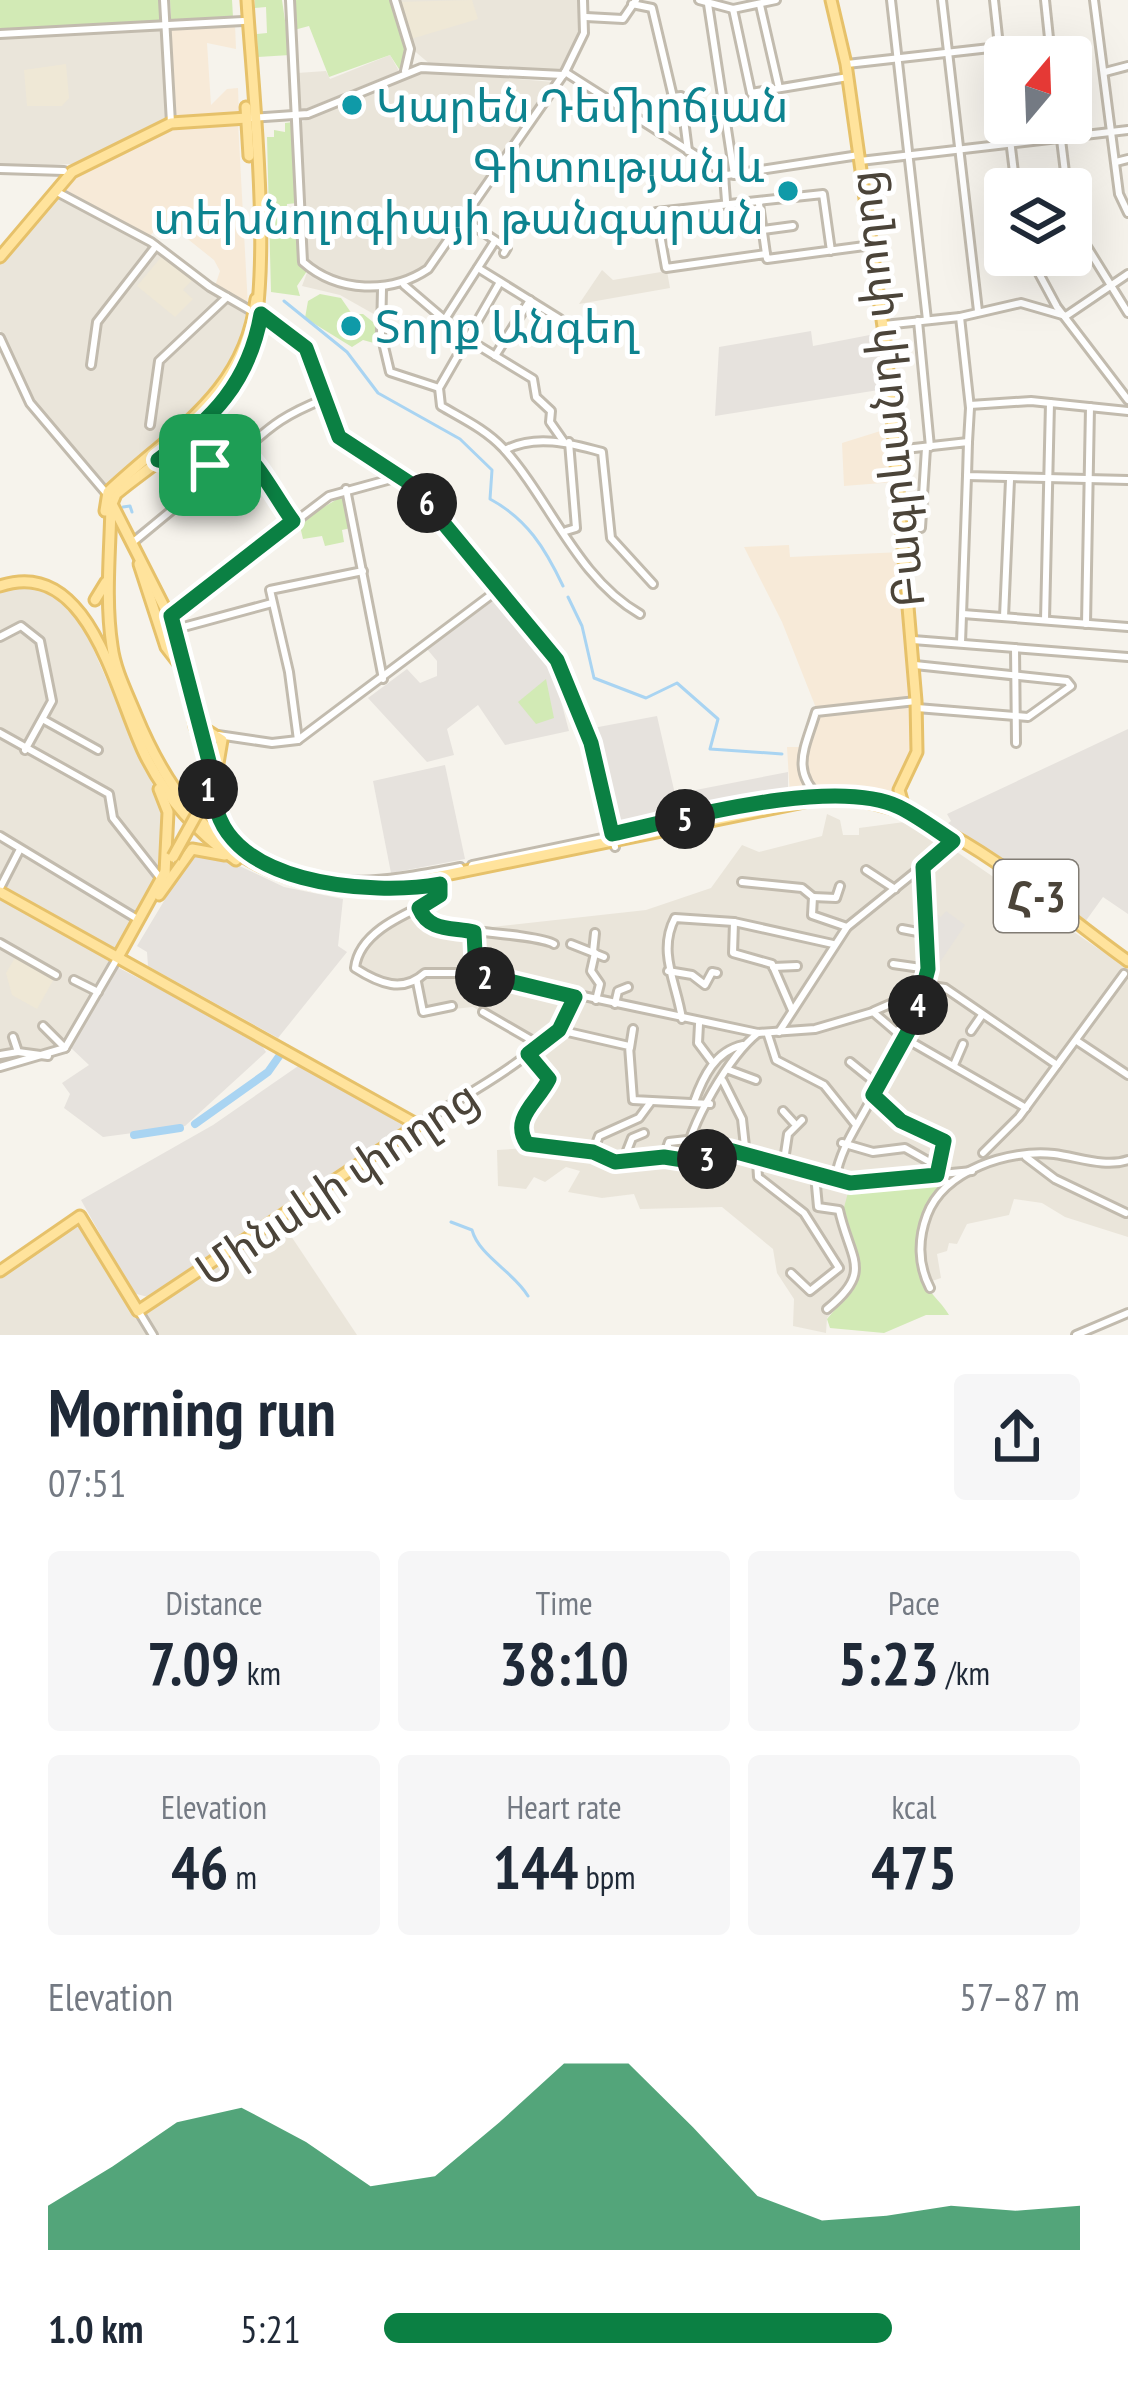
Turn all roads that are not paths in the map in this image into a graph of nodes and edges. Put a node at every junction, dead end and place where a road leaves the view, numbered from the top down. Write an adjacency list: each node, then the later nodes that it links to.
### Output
1 (164, 0): 19 (street)
2 (244, 0): 18 (main road); 36 (main road)
3 (290, 0): 35 (street)
4 (395, 0): 24 (street)
5 (583, 0): 17 (street)
6 (776, 0): 15 (street)
7 (831, 0): 27 (main road, Բագրևանդի փողոց)
8 (891, 0): 26 (street)
9 (942, 0): 25 (street)
10 (994, 0): 21 (street)
11 (1045, 0): 22 (street)
12 (1094, 0): 31 (street)
13 (634, 2): 17 (street); 43 (street)
14 (703, 2): 16 (street); 51 (street)
15 (760, 4): 16 (street); 34 (street)
16 (733, 9): 34 (street)
17 (586, 17): 32 (street)
18 (242, 21): 19 (street); 36 (main road)
19 (166, 26): 20 (street); 37 (street)
20 (0, 34)
21 (998, 36)
22 (1049, 36)
23 (984, 48): 25 (street)
24 (410, 50): 29 (street); 30 (street)
25 (949, 52): 26 (street); 42 (street)
26 (898, 57): 27 (street); 44 (street)
27 (846, 64): 33 (main road, Բագրևանդի փողոց)
28 (1128, 66): 31 (street)
29 (428, 67): 30 (street); 32 (street)
30 (404, 72): 35 (street)
31 (1105, 72): 39 (street)
32 (564, 74): 43 (street); 57 (street)
33 (848, 76): 34 (street); 45 (main road, Բագրևանդի փողոց)
34 (779, 88)
35 (295, 115): 36 (street); 74 (street)
36 (250, 118): 37 (main road); 78 (main road)
37 (171, 123): 49 (main road)
38 (1128, 130): 39 (street)
39 (1111, 131): 40 (street); 47 (street)
40 (1092, 133)
41 (988, 144): 42 (street)
42 (959, 148): 44 (street); 77 (street)
43 (688, 152): 50 (street)
44 (909, 154): 45 (street); 84 (street)
45 (860, 158): 51 (street); 61 (main road, Բագրևանդի փողոց)
46 (1128, 159): 47 (street)
47 (1116, 162): 52 (street)
48 (0, 170): 49 (street)
49 (68, 174): 53 (main road)
50 (724, 174): 51 (street); 54 (street)
51 (734, 175)
52 (1124, 188): 56 (street)
53 (59, 193): 62 (street); 66 (main road)
54 (726, 201): 55 (street); 65 (street)
55 (759, 203): 59 (street); 63 (street)
56 (1128, 213)
57 (463, 219): 60 (street); 72 (street)
58 (793, 226): 59 (street)
59 (763, 230): 65 (street)
60 (495, 241): 64 (street); 68 (street)
61 (872, 244): 63 (street); 85 (main road, Բագրևանդի փողոց)
62 (156, 246): 75 (street); 89 (street)
63 (831, 251): 65 (street)
64 (504, 253)
65 (766, 254)
66 (0, 257)
67 (1092, 257): 73 (street)
68 (478, 268): 71 (street); 82 (street)
69 (1128, 274): 73 (street)
70 (1042, 276): 80 (street)
71 (500, 282): 76 (street); 87 (street)
72 (404, 285): 74 (street); 82 (street)
73 (1109, 287): 79 (street); 80 (street)
74 (382, 290): 90 (street)
75 (227, 297): 78 (street); 97 (street)
76 (530, 300): 83 (street); 88 (street)
77 (978, 311): 80 (street); 81 (street)
78 (257, 313): 91 (street); 104 (main road); 114 (main road)
79 (1128, 313)
80 (1066, 316): 92 (street)
81 (960, 317): 84 (street); 94 (street)
82 (445, 319): 87 (street)
83 (560, 319)
84 (923, 321): 85 (street); 100 (street)
85 (884, 325): 102 (main road, Բագրևանդի փողոց)
86 (0, 338): 114 (street)
87 (466, 338): 88 (street); 90 (street)
88 (495, 356): 98 (street)
89 (91, 365)
90 (439, 388): 101 (street)
91 (324, 399): 103 (street); 107 (street)
92 (1128, 400)
93 (1050, 403): 94 (street); 95 (street); 110 (street)
94 (970, 405): 99 (street)
95 (1090, 407): 96 (street); 109 (street)
96 (1128, 411)
97 (150, 425)
98 (566, 442): 101 (street); 117 (street); 121 (street)
99 (968, 442): 100 (street); 108 (street)
100 (928, 447): 102 (street); 116 (street)
101 (505, 450): 117 (street)
102 (896, 450): 116 (main road, Բագրևանդի փողոց)
103 (245, 452): 105 (street); 105 (street); 106 (street)
104 (158, 460): 105 (street); 114 (main road)
105 (210, 465)
106 (262, 475): 115 (street); 118 (street)
107 (402, 476): 113 (street); 122 (street)
108 (967, 476): 111 (street); 126 (street)
109 (1093, 476): 110 (street); 112 (street); 132 (street)
110 (1052, 478): 111 (street); 131 (street)
111 (1010, 480): 129 (street)
112 (1128, 480)
113 (346, 490): 115 (street); 119 (street)
114 (109, 498): 118 (main road); 123 (main road); 130 (main road, Հ-3)
115 (293, 521): 127 (street)
116 (903, 529): 137 (main road, Բագրևանդի փողոց)
117 (566, 532): 125 (street)
118 (133, 545): 127 (main road); 142 (main road)
119 (362, 571): 124 (street); 144 (street)
120 (0, 584): 123 (main road); 128 (main road)
121 (653, 584)
122 (500, 589): 144 (street); 170 (street)
123 (93, 600): 128 (main road); 130 (main road)
124 (272, 603): 134 (street); 152 (street)
125 (640, 614)
126 (963, 614): 129 (street); 138 (street)
127 (171, 616): 134 (main road)
128 (85, 617): 135 (main road)
129 (1004, 617): 131 (street)
130 (110, 620): 135 (main road); 172 (main road, Հ-3)
131 (1046, 620): 132 (street)
132 (1087, 624): 133 (street)
133 (1128, 628)
134 (176, 629): 142 (main road)
135 (91, 630): 158 (main road, Հ-3)
136 (0, 637): 147 (street)
137 (913, 640): 138 (street); 141 (main road, Բագրևանդի փողոց)
138 (961, 644): 139 (street)
139 (1015, 648): 140 (street); 143 (street)
140 (1128, 655)
141 (915, 665): 143 (street); 145 (main road, Բագրևանդի փողոց)
142 (184, 670): 148 (main road)
143 (1013, 675): 146 (street); 146 (street)
144 (383, 679): 152 (street)
145 (916, 704): 146 (street); 159 (main road, Բագրևանդի փողոց); 163 (street)
146 (1012, 717): 153 (street)
147 (43, 720): 156 (street); 157 (street)
148 (195, 720): 150 (main road); 154 (main road)
149 (0, 733): 156 (street)
150 (215, 734): 151 (street); 154 (main road); 155 (main road)
151 (238, 738): 152 (street); 155 (street)
152 (298, 740)
153 (1016, 743)
154 (205, 749): 155 (main road); 162 (main road)
155 (221, 749): 160 (main road)
156 (26, 750): 177 (street)
157 (98, 750)
158 (146, 757): 172 (main road, Հ-3); 177 (main road)
159 (905, 778): 167 (main road); 167 (main road, Բագրևանդի փողոց)
160 (214, 784): 162 (main road); 173 (street)
161 (795, 798): 163 (main road); 164 (street)
162 (205, 799): 177 (main road, bridge)
163 (820, 799): 165 (main road, Հ-3); 166 (main road, Հ-3)
164 (778, 801): 166 (street); 170 (street)
165 (839, 801): 167 (main road, Հ-3); 170 (main road, Հ-3)
166 (747, 813): 170 (main road, Հ-3)
167 (912, 815): 169 (main road, Հ-3)
168 (0, 836): 171 (street)
169 (955, 840): 174 (street); 204 (main road, Հ-3)
170 (613, 841): 176 (main road, Հ-3)
171 (20, 850): 184 (street); 189 (street)
172 (237, 856): 173 (street); 182 (main road, Հ-3); 185 (main road, Հ-3); 187 (main road)
173 (260, 861): 179 (street)
174 (923, 867): 183 (street); 195 (street)
175 (866, 870): 183 (street)
176 (467, 874): 179 (street); 180 (main road, Հ-3); 182 (main road, Հ-3)
177 (163, 876): 187 (main road)
178 (742, 882): 186 (street)
179 (340, 883): 185 (main road)
180 (440, 884): 182 (main road, Հ-3); 188 (street)
181 (840, 886): 186 (street)
182 (403, 889): 185 (main road, Հ-3)
183 (895, 889): 191 (street)
184 (0, 890): 201 (main road)
185 (352, 890)
186 (813, 897): 191 (street)
187 (149, 901): 189 (main road)
188 (419, 908): 193 (street); 212 (street)
189 (139, 920): 201 (main road)
190 (734, 922): 199 (street); 205 (street); 207 (street)
191 (847, 927): 199 (street)
192 (902, 928): 195 (street)
193 (474, 932): 197 (street); 208 (street)
194 (596, 933): 200 (street)
195 (929, 934): 206 (street)
196 (0, 944): 210 (street)
197 (554, 944)
198 (571, 944): 200 (street)
199 (833, 944): 220 (street)
200 (597, 954): 217 (street)
201 (118, 957): 215 (street); 260 (main road)
202 (893, 964): 206 (street)
203 (797, 966): 205 (street)
204 (1127, 966): 235 (street)
205 (773, 967): 220 (street)
206 (928, 969): 214 (street)
207 (668, 971): 209 (street); 224 (street)
208 (476, 973): 212 (street); 216 (street)
209 (717, 973)
210 (56, 975)
211 (74, 980): 215 (street)
212 (417, 982): 219 (street)
213 (628, 986): 218 (street)
214 (922, 988): 222 (street); 223 (street); 233 (street)
215 (98, 992): 239 (street)
216 (575, 997): 217 (street); 228 (street)
217 (596, 1000): 218 (street)
218 (615, 1004): 224 (street)
219 (452, 1006)
220 (793, 1011): 230 (street)
221 (484, 1012): 237 (street)
222 (873, 1012): 230 (street); 233 (street)
223 (982, 1015): 229 (street); 247 (street)
224 (682, 1019): 225 (street)
225 (699, 1022): 231 (street); 248 (street)
226 (43, 1026): 239 (street)
227 (633, 1029): 240 (street)
228 (559, 1030): 237 (street, Մինսկի փողոց); 240 (street)
229 (971, 1031)
230 (779, 1032): 232 (street)
231 (758, 1033): 232 (street); 238 (street)
232 (768, 1034): 261 (street)
233 (902, 1036): 246 (street); 253 (street)
234 (14, 1037): 241 (street)
235 (1077, 1040): 247 (street); 250 (street)
236 (963, 1044): 246 (street)
237 (540, 1045): 242 (street, Մինսկի փողոց)
238 (742, 1045): 248 (street); 251 (street)
239 (65, 1048): 244 (street)
240 (630, 1048): 256 (street)
241 (18, 1052): 243 (street); 244 (street)
242 (528, 1054): 260 (street, Մինսկի փողոց); 265 (street)
243 (0, 1055)
244 (48, 1056): 249 (street)
245 (850, 1062): 253 (street)
246 (954, 1065): 258 (street)
247 (1057, 1065): 258 (street)
248 (711, 1066): 251 (street); 255 (street)
249 (0, 1067)
250 (1128, 1075)
251 (725, 1076): 252 (street); 257 (street); 267 (street)
252 (756, 1080)
253 (876, 1083): 254 (street)
254 (873, 1095): 261 (street); 275 (street)
255 (694, 1102): 256 (street); 257 (street)
256 (650, 1103): 265 (street)
257 (710, 1104): 263 (street)
258 (1026, 1108): 266 (street)
259 (783, 1111): 274 (street)
260 (418, 1125): 287 (main road, Մինսկի փողոց)
261 (856, 1125): 264 (street)
262 (644, 1132): 271 (street)
263 (687, 1140): 269 (street); 273 (street)
264 (842, 1143): 275 (street); 278 (street)
265 (593, 1152): 271 (street)
266 (983, 1154)
267 (746, 1156): 272 (street); 273 (street)
268 (1024, 1156): 270 (street); 276 (street); 282 (street)
269 (664, 1157): 271 (street); 273 (street)
270 (1128, 1160)
271 (623, 1161)
272 (757, 1161): 274 (street); 281 (street)
273 (685, 1162)
274 (783, 1167): 277 (street)
275 (936, 1170): 276 (street); 278 (street); 279 (street)
276 (972, 1171): 279 (street)
277 (815, 1175): 278 (street); 280 (street)
278 (835, 1179)
279 (949, 1184): 285 (street)
280 (818, 1207): 281 (street); 286 (street)
281 (804, 1213): 284 (street)
282 (1126, 1213)
283 (0, 1271): 287 (main road)
284 (791, 1273)
285 (930, 1288)
286 (827, 1309)
287 (138, 1311): 289 (street)
288 (1128, 1313): 290 (street)
289 (152, 1335)
290 (1076, 1335)

